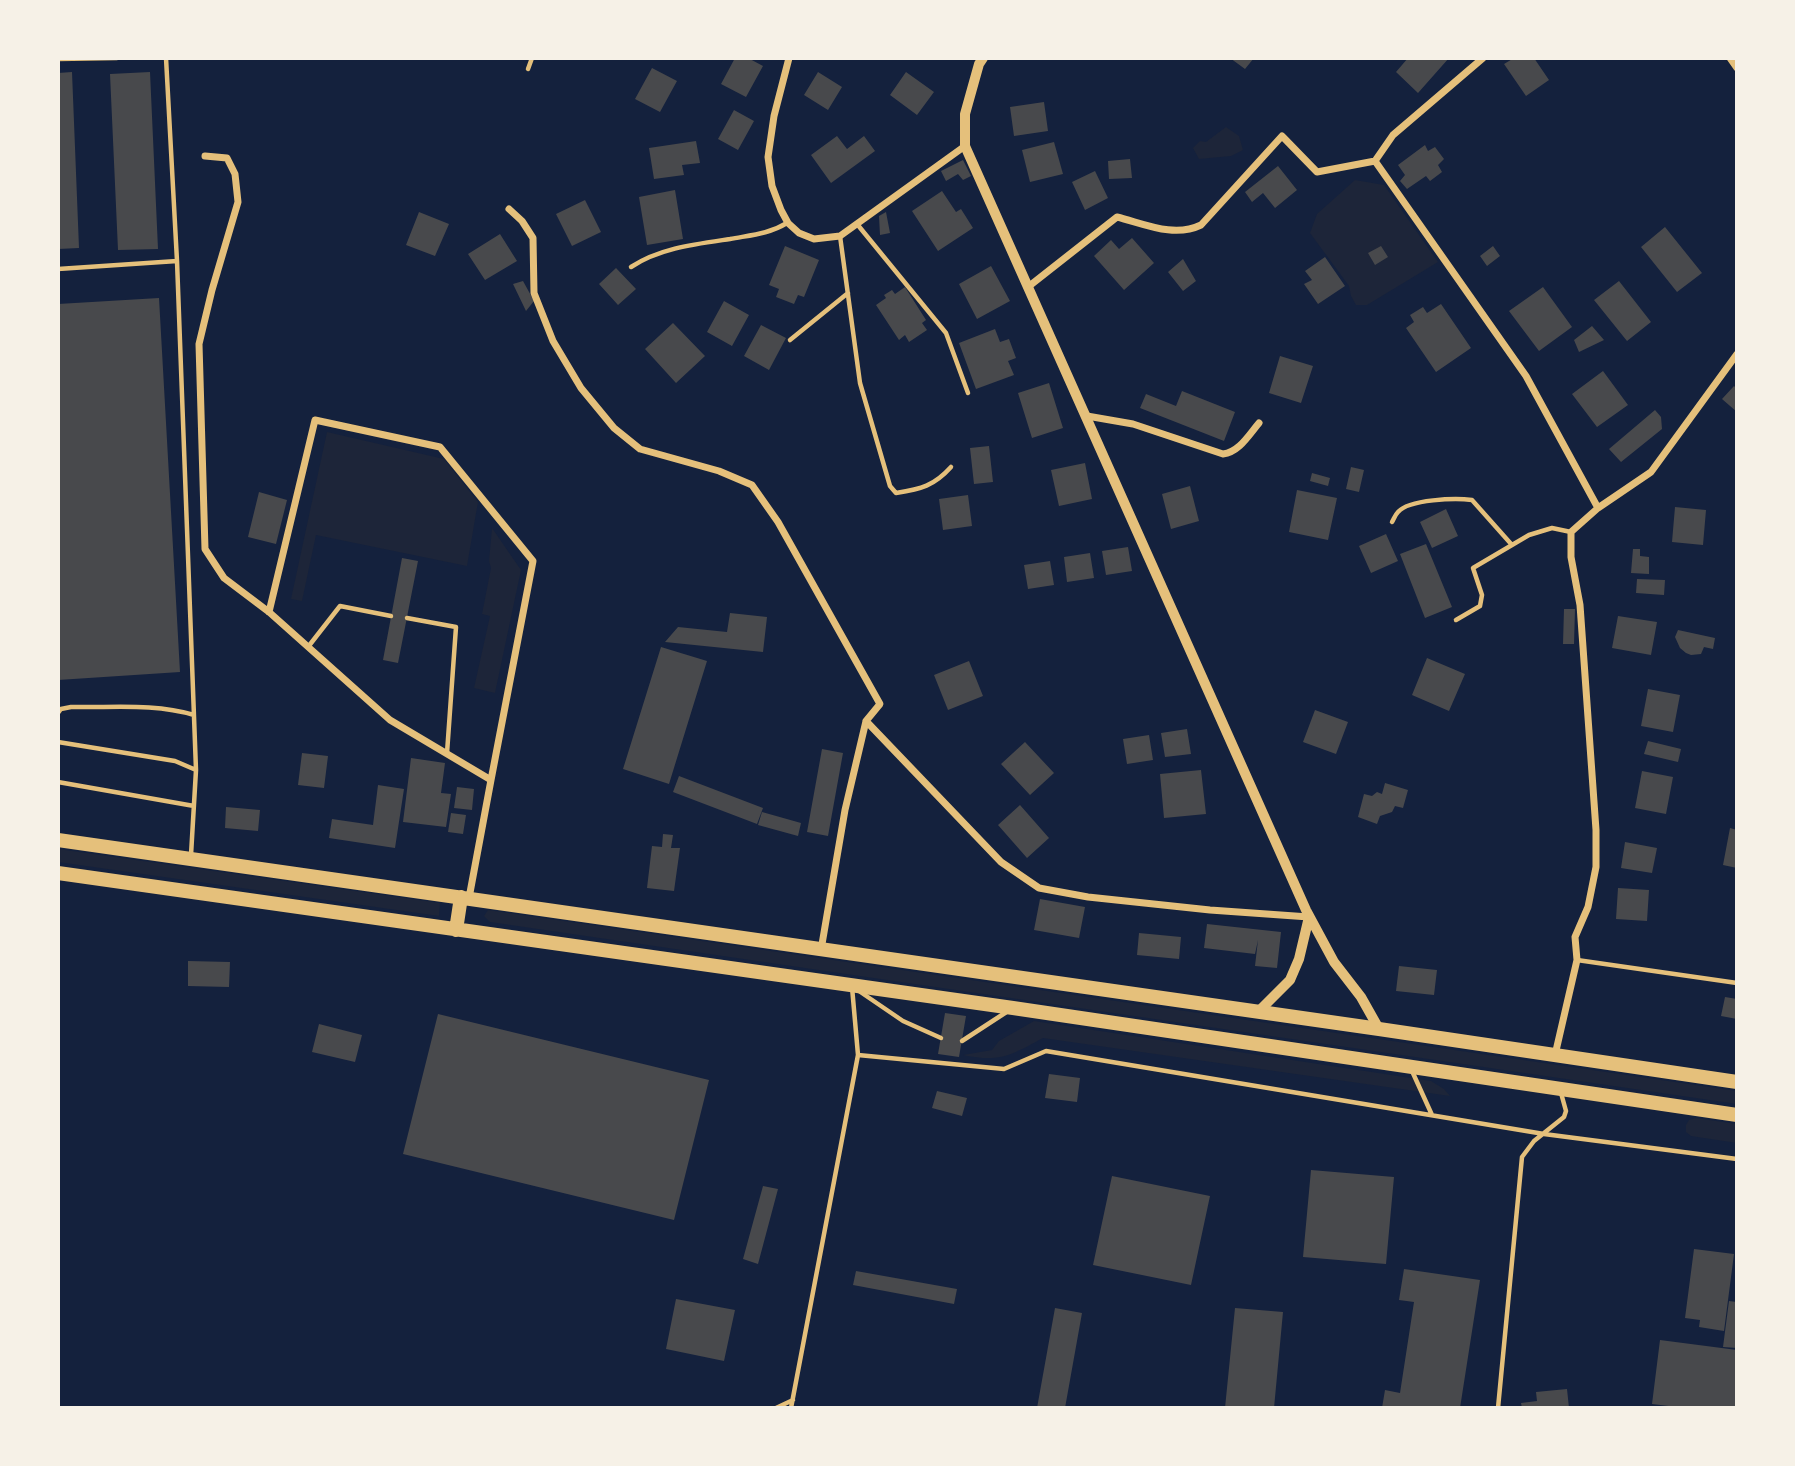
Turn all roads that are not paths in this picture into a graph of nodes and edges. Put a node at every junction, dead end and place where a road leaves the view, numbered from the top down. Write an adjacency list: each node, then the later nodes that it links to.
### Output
1 (117, 58): 8 (lane)
2 (166, 58): 18 (lane)
3 (532, 58): 10 (lane)
4 (789, 58): 15 (street)
5 (982, 58): 11 (street)
6 (1483, 58): 13 (street)
7 (1730, 58): 9 (street)
8 (58, 59)
9 (1737, 68)
10 (528, 69)
11 (965, 146): 16 (street); 21 (street)
12 (205, 156): 33 (street)
13 (1375, 161): 21 (street); 29 (street)
14 (509, 209): 40 (street)
15 (788, 223): 17 (street); 19 (lane)
16 (857, 224): 17 (street); 25 (lane)
17 (840, 236): 22 (lane)
18 (177, 261): 20 (lane); 39 (lane)
19 (631, 267)
20 (58, 269)
21 (1028, 287): 26 (street)
22 (848, 293): 23 (lane); 28 (lane)
23 (790, 340)
24 (1737, 354): 29 (street)
25 (968, 393)
26 (1087, 416): 27 (street); 51 (street)
27 (1259, 423)
28 (951, 467)
29 (1598, 508): 31 (street)
30 (1392, 522): 32 (lane)
31 (1571, 532): 32 (lane); 54 (street)
32 (1512, 545): 36 (lane)
33 (269, 612): 37 (street); 44 (street)
34 (391, 615): 37 (lane)
35 (407, 618): 42 (lane)
36 (1457, 620)
37 (308, 647): 42 (street)
38 (58, 713): 39 (lane)
39 (194, 715): 43 (lane)
40 (866, 721): 51 (street); 53 (street)
41 (58, 742): 43 (lane)
42 (446, 754): 44 (street)
43 (196, 771): 46 (lane)
44 (491, 779): 50 (street)
45 (58, 782): 46 (lane)
46 (194, 806): 48 (lane)
47 (58, 840): 48 (highway)
48 (191, 859): 50 (highway)
49 (58, 873): 52 (highway)
50 (465, 897): 52 (highway); 53 (highway)
51 (1309, 917): 58 (street); 59 (street)
52 (456, 930): 56 (highway)
53 (821, 950): 58 (highway)
54 (1577, 960): 55 (lane); 63 (street)
55 (1737, 983)
56 (852, 986): 57 (highway); 60 (lane); 62 (lane)
57 (1013, 1008): 61 (lane); 64 (highway)
58 (1258, 1012): 59 (highway)
59 (1379, 1029): 63 (highway)
60 (941, 1038)
61 (962, 1041)
62 (858, 1055): 67 (lane); 71 (lane)
63 (1555, 1055): 65 (highway)
64 (1410, 1067): 66 (highway); 67 (lane)
65 (1737, 1082)
66 (1559, 1089): 68 (highway); 69 (lane)
67 (1432, 1115): 69 (lane)
68 (1737, 1115)
69 (1545, 1134): 70 (lane); 74 (lane)
70 (1737, 1158)
71 (793, 1400): 72 (lane); 73 (lane)
72 (776, 1408)
73 (791, 1408)
74 (1498, 1408)

